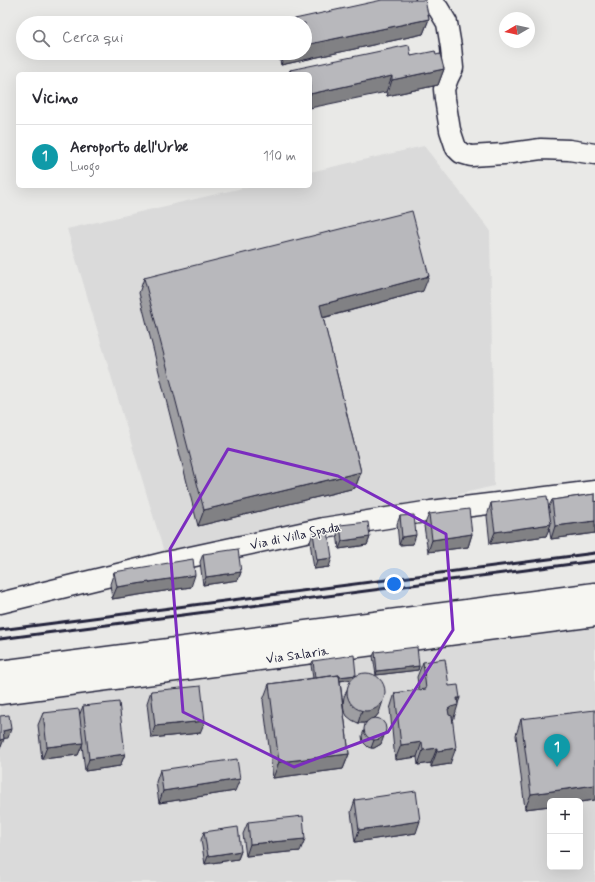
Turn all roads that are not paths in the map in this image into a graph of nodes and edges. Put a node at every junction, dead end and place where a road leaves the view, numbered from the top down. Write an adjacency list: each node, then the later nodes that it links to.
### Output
1 (426, 0): 2 (street)
2 (595, 154)
3 (595, 492): 5 (street, Via di Villa Spada)
4 (595, 594): 7 (main road, Via Salaria)
5 (0, 602)
6 (595, 615): 8 (main road, Via Salaria)
7 (0, 672)
8 (0, 693)

